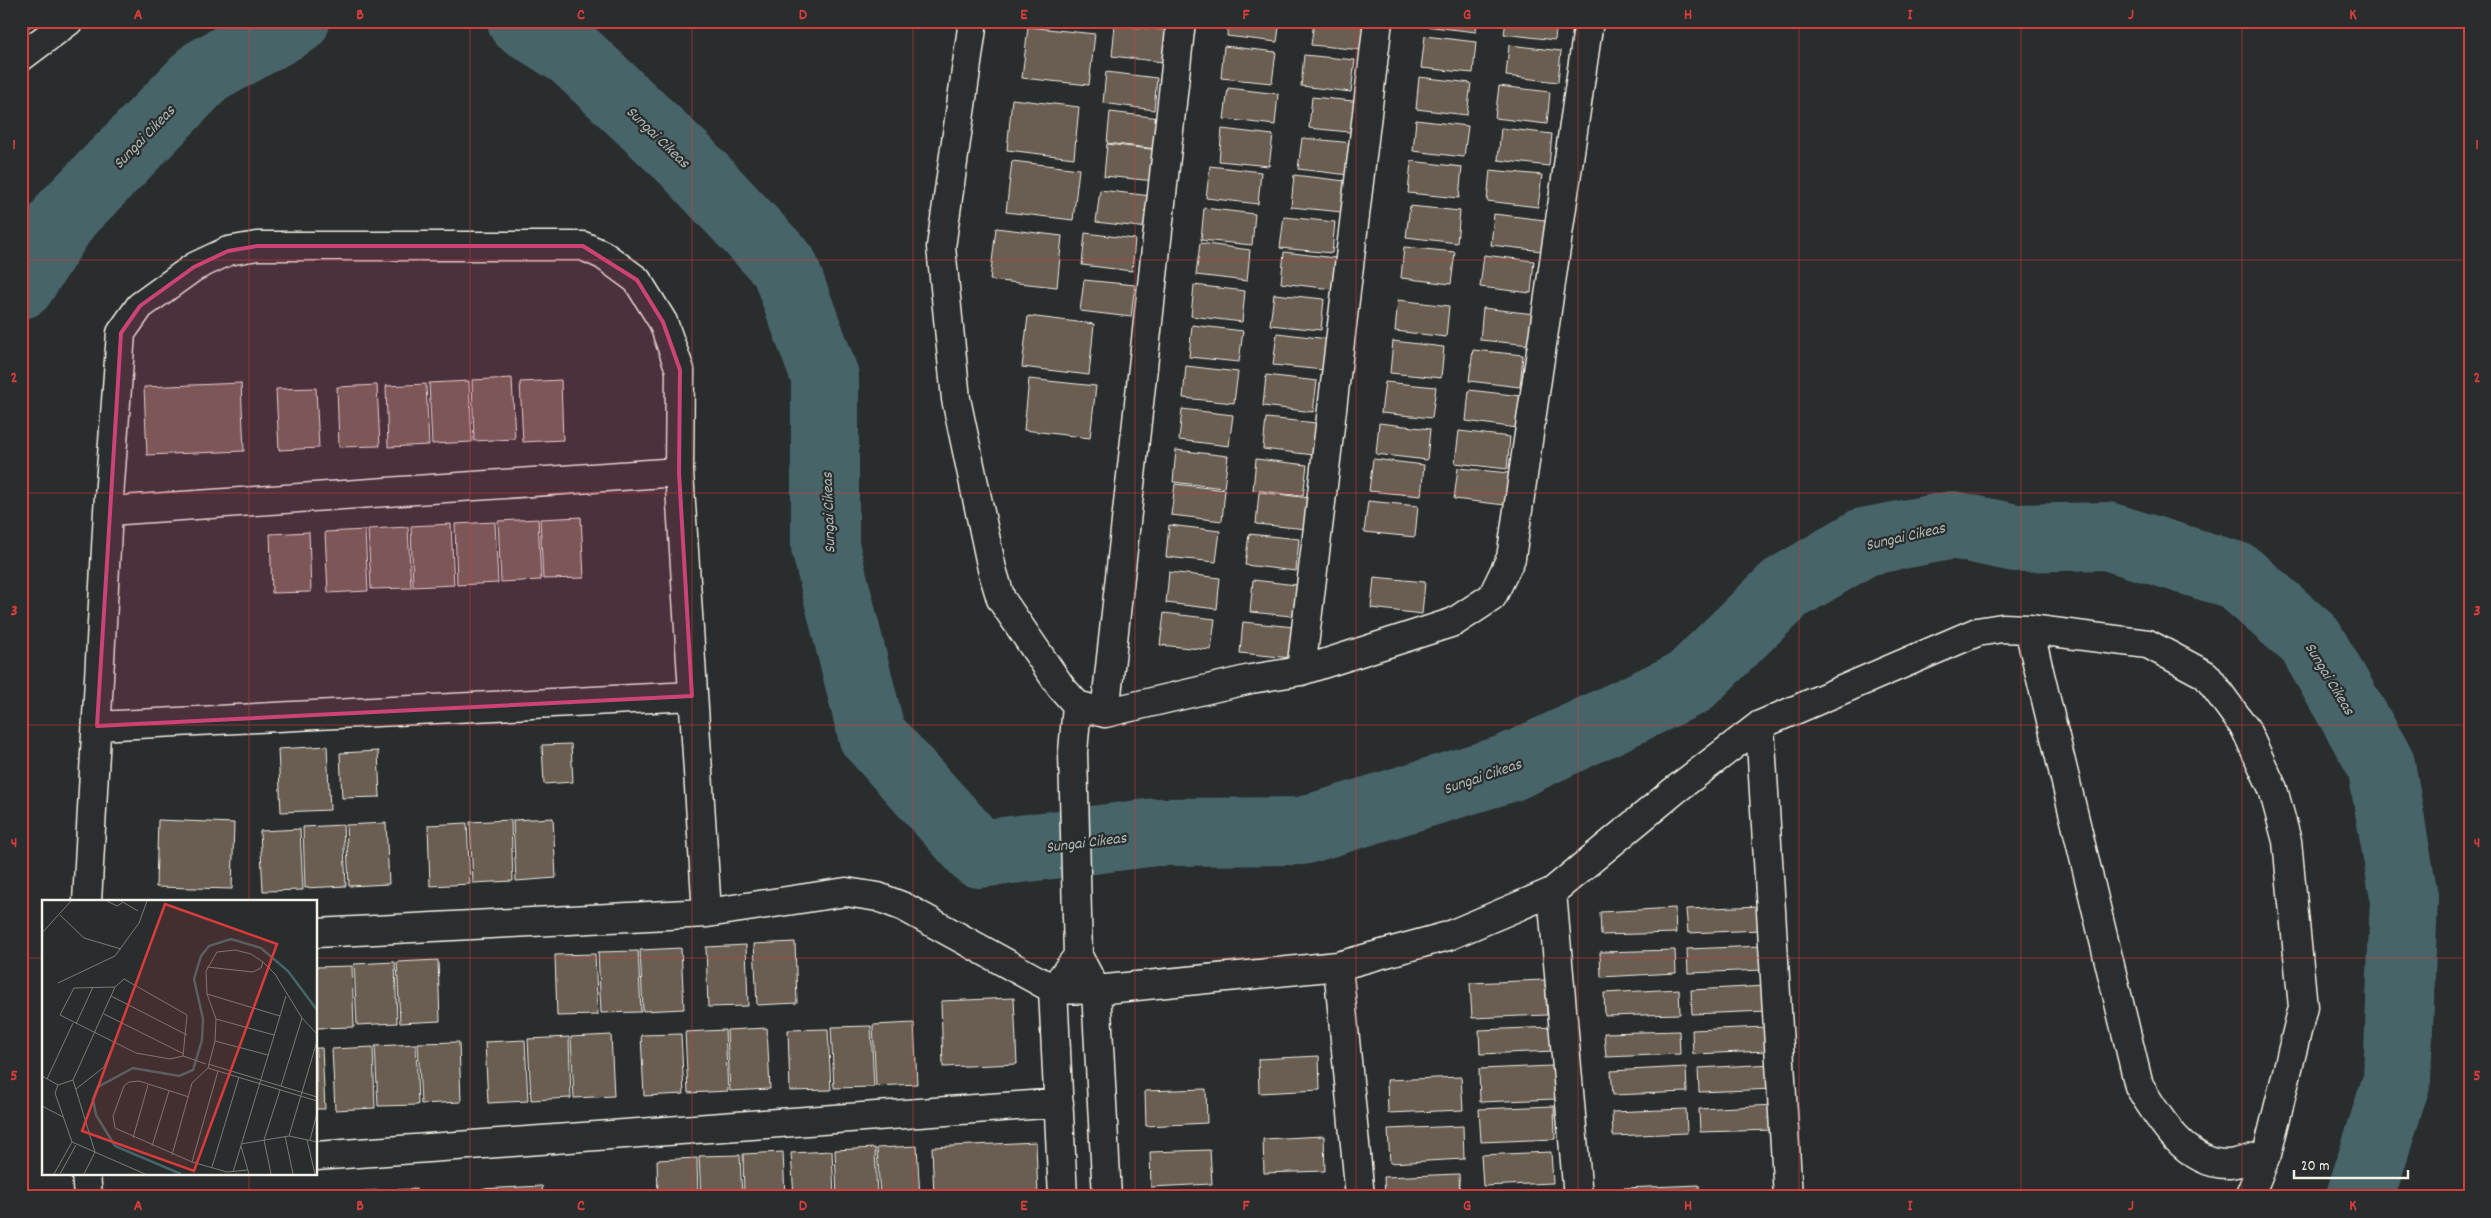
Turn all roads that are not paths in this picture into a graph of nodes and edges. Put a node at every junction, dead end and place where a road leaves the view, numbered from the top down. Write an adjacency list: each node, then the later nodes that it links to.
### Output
1 (69, 21): 6 (street)
2 (973, 21): 12 (street)
3 (1181, 21): 13 (street)
4 (1378, 21): 10 (street)
5 (1589, 21): 10 (street)
6 (21, 57)
7 (679, 472): 8 (street); 8 (street); 11 (street)
8 (108, 511): 15 (street)
9 (2028, 629): 14 (street); 25 (street); 25 (street)
10 (1300, 671): 13 (street)
11 (692, 696): 15 (street); 18 (street)
12 (1077, 706): 13 (street); 20 (street)
13 (1105, 714)
14 (1760, 725): 16 (street); 33 (street)
15 (97, 726): 17 (street)
16 (1552, 892): 21 (street); 32 (street)
17 (87, 900)
18 (707, 913): 19 (street); 22 (street)
19 (318, 933)
20 (1078, 956): 22 (street); 23 (street)
21 (1338, 966): 23 (street); 31 (street)
22 (1053, 990): 23 (street); 24 (street)
23 (1096, 990): 30 (street)
24 (1059, 1103): 26 (street); 29 (street)
25 (2267, 1154): 34 (street)
26 (318, 1156)
27 (86, 1176): 28 (street)
28 (88, 1197)
29 (1063, 1197)
30 (1106, 1197)
31 (1360, 1197)
32 (1578, 1197)
33 (1788, 1197)
34 (2249, 1197)

